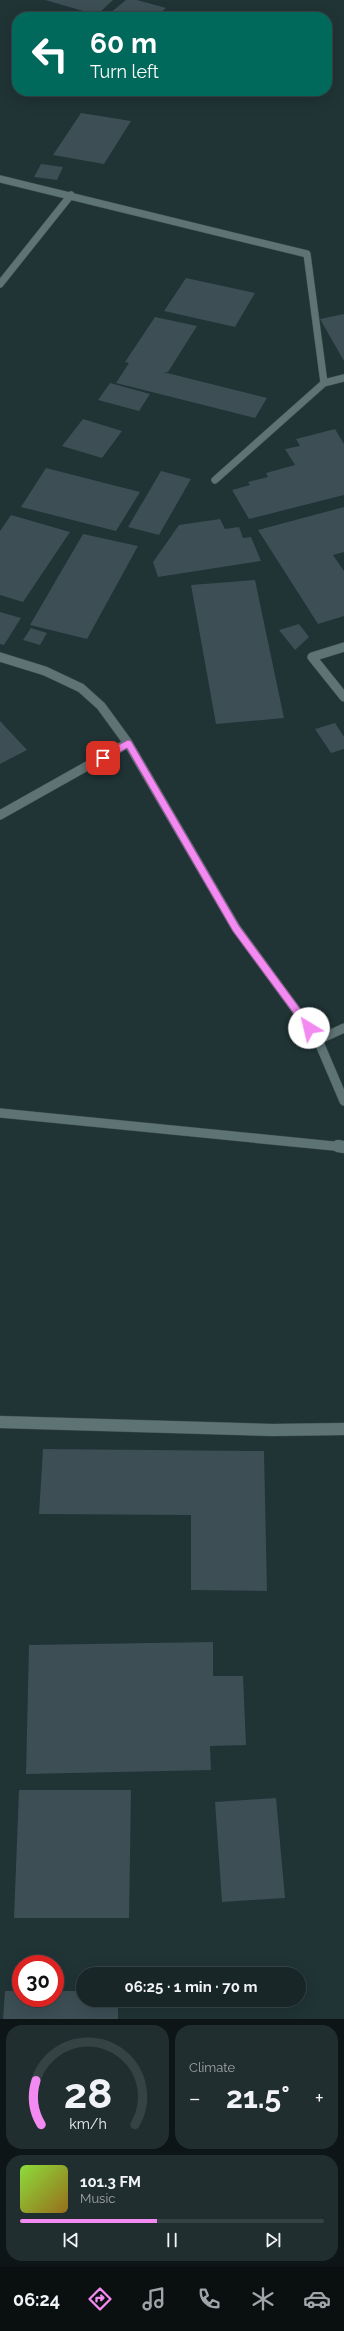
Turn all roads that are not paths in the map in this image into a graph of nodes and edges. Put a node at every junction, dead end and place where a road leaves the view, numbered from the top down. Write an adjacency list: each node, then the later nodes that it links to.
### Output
1 (0, 180): 2 (street)
2 (70, 195): 3 (street); 5 (street)
3 (0, 284)
4 (344, 378): 5 (street)
5 (324, 383): 6 (street)
6 (215, 480)
7 (344, 647): 9 (street)
8 (0, 657): 10 (street)
9 (344, 697)
10 (128, 743): 11 (street); 13 (street)
11 (0, 815)
12 (344, 1028): 13 (street)
13 (318, 1040): 14 (street)
14 (344, 1101)
15 (0, 1113): 16 (street)
16 (344, 1146)
17 (0, 1422): 18 (street)
18 (344, 1429)

